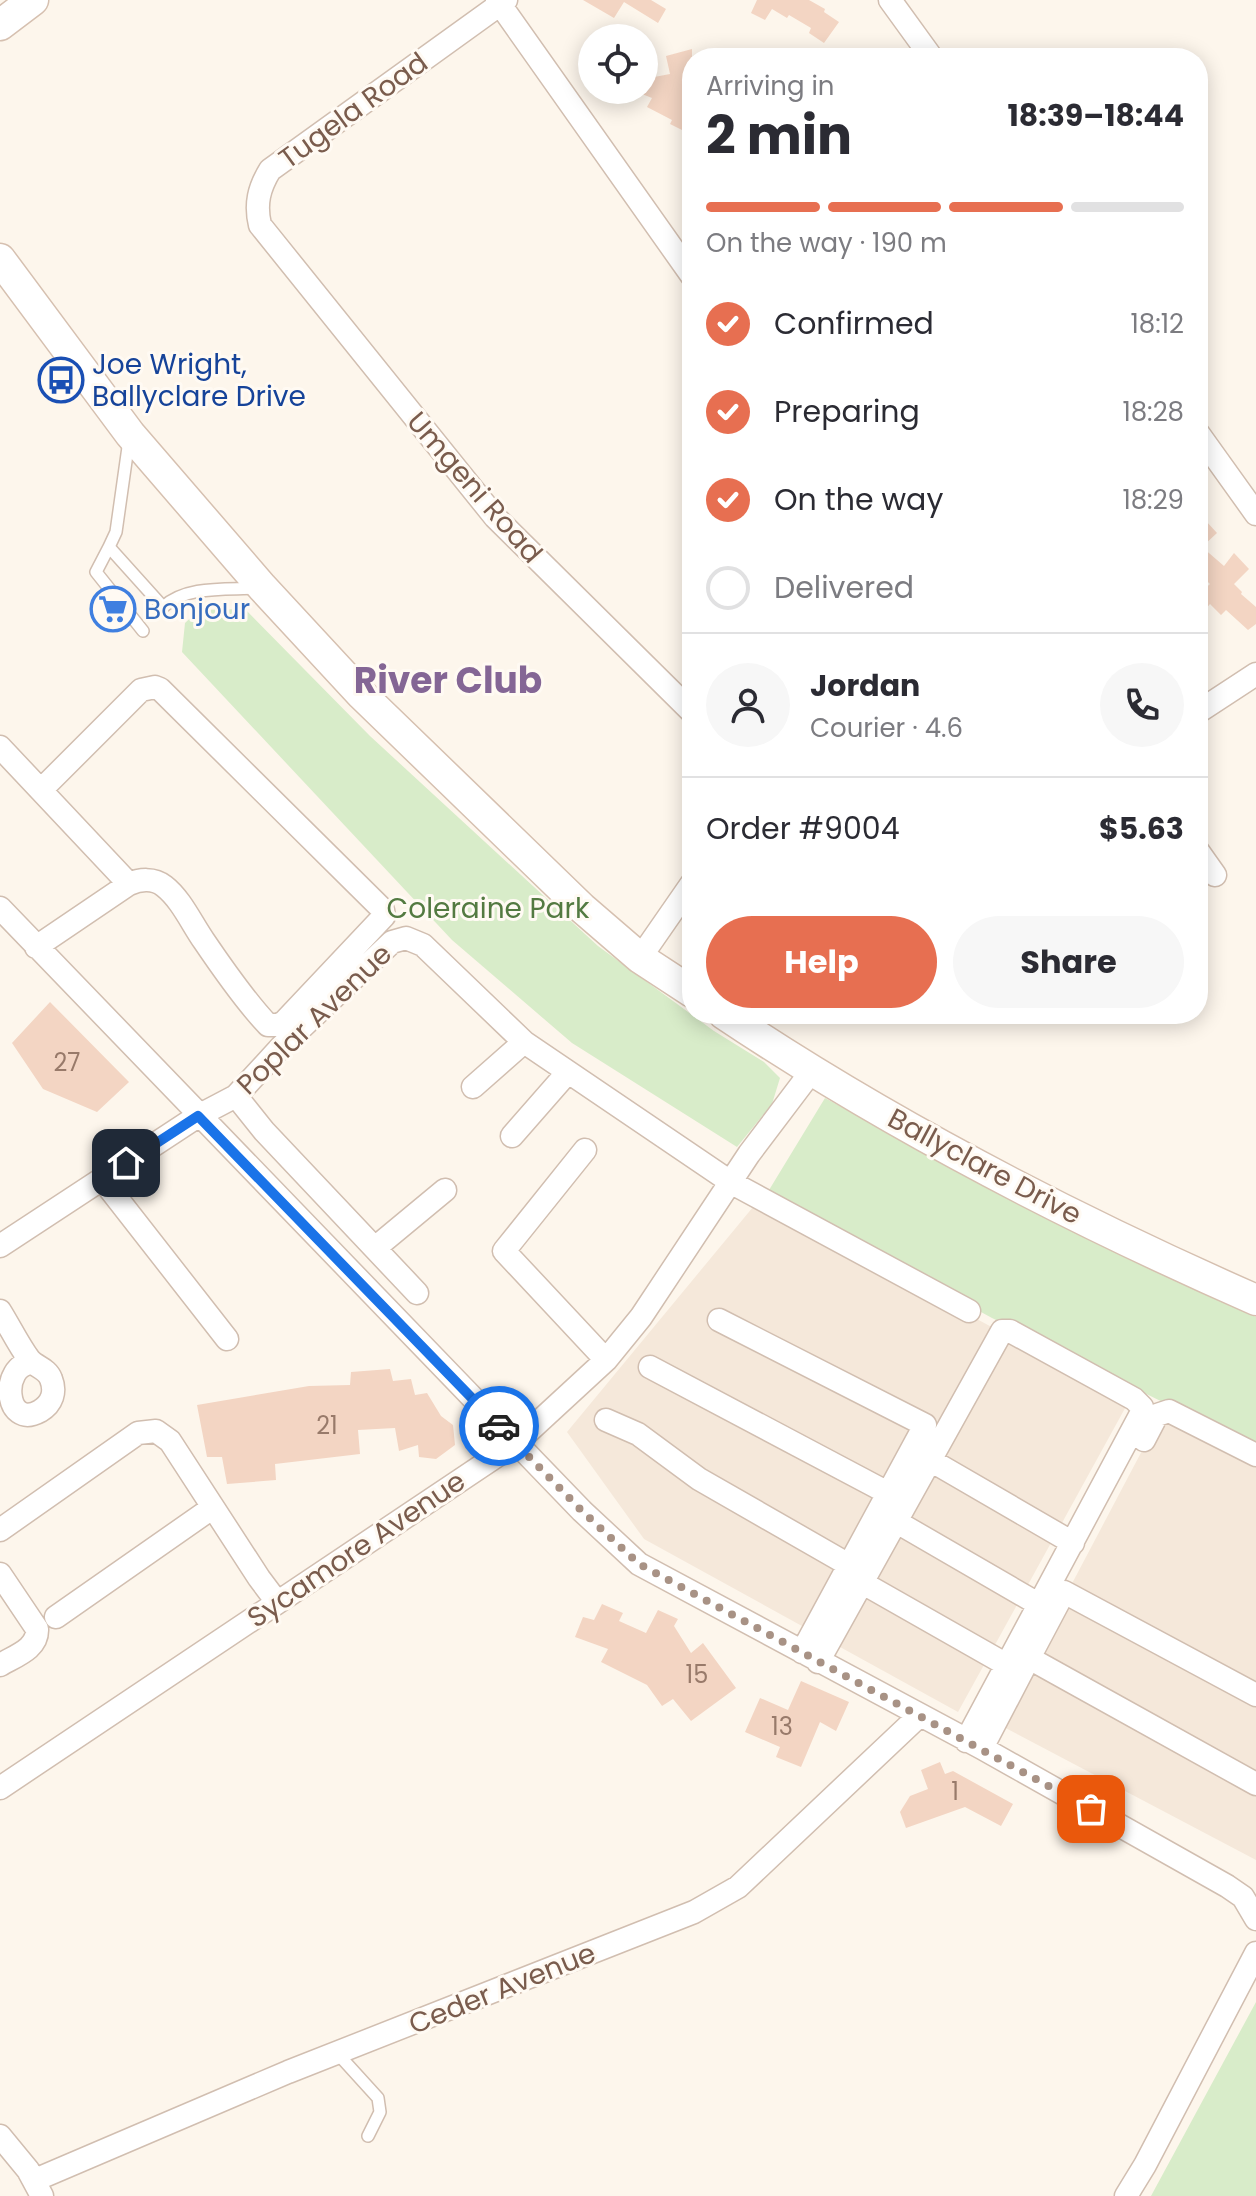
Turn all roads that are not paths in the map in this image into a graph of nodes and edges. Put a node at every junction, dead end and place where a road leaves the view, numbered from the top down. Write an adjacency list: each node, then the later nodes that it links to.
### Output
1 (33, 0): 4 (street)
2 (890, 0): 5 (street)
3 (501, 1): 6 (street, Tugela Road); 9 (street)
4 (0, 23)
5 (925, 48)
6 (276, 247): 18 (street, Umgeni Road)
7 (0, 249): 10 (street)
8 (0, 259): 10 (street)
9 (682, 262)
10 (30, 297): 11 (street)
11 (130, 434): 14 (lane); 15 (street)
12 (1208, 447): 13 (street)
13 (1256, 514)
14 (109, 547): 15 (lane); 16 (lane)
15 (262, 587): 28 (street)
16 (143, 631)
17 (1256, 674): 19 (street)
18 (682, 702)
19 (1208, 705)
20 (0, 747): 21 (street)
21 (42, 789): 24 (street); 24 (street)
22 (1208, 865): 23 (street)
23 (1215, 875)
24 (129, 884): 27 (street)
25 (682, 897): 28 (street)
26 (0, 908): 27 (street)
27 (36, 947): 36 (street)
28 (640, 958): 29 (street)
29 (682, 985)
30 (739, 1024): 33 (street, Ballyclare Drive)
31 (524, 1042): 32 (street, Poplar Avenue); 34 (street); 35 (street, Poplar Avenue)
32 (568, 1072): 37 (street); 40 (street, Poplar Avenue)
33 (811, 1072): 40 (street, Sycamore Avenue); 45 (street, Ballyclare Drive)
34 (473, 1087)
35 (236, 1096): 36 (street, Poplar Avenue); 43 (street)
36 (198, 1116): 39 (street, Poplar Avenue); 54 (street)
37 (512, 1136)
38 (585, 1150): 50 (street)
39 (102, 1179): 42 (street, Poplar Avenue); 49 (street)
40 (732, 1183): 47 (street, Poplar Avenue); 50 (street, Sycamore Avenue)
41 (445, 1190): 43 (street)
42 (0, 1246)
43 (375, 1248): 44 (street)
44 (417, 1293)
45 (1256, 1300)
46 (0, 1311): 51 (street)
47 (969, 1311)
48 (719, 1320): 57 (street)
49 (227, 1339)
50 (606, 1360): 54 (street, Sycamore Avenue)
51 (32, 1363)
52 (650, 1367): 57 (street)
53 (606, 1420): 63 (street)
54 (516, 1443): 65 (street, Sycamore Avenue); 68 (street)
55 (1256, 1455): 64 (street)
56 (930, 1460): 59 (street); 61 (street); 61 (street)
57 (888, 1493): 63 (street)
58 (212, 1508): 60 (street); 65 (street); 67 (street)
59 (895, 1521): 63 (street); 66 (street)
60 (0, 1530)
61 (1073, 1543): 66 (street)
62 (0, 1574): 70 (street)
63 (855, 1574): 68 (street); 71 (street)
64 (1064, 1592): 69 (street); 72 (street)
65 (277, 1602): 76 (street, Sycamore Avenue)
66 (1040, 1605): 71 (street)
67 (56, 1617)
68 (810, 1657): 73 (street)
69 (1029, 1658): 74 (street); 75 (street)
70 (0, 1665)
71 (1007, 1665): 74 (street)
72 (1256, 1695)
73 (919, 1716): 74 (street); 79 (street, Ceder Avenue)
74 (974, 1744): 77 (street)
75 (1256, 1784)
76 (0, 1788)
77 (1256, 1919)
78 (1256, 1953): 83 (street)
79 (338, 2054): 81 (lane); 82 (street, Ceder Avenue)
80 (0, 2136): 82 (street)
81 (368, 2136)
82 (38, 2188)
83 (1126, 2196)

